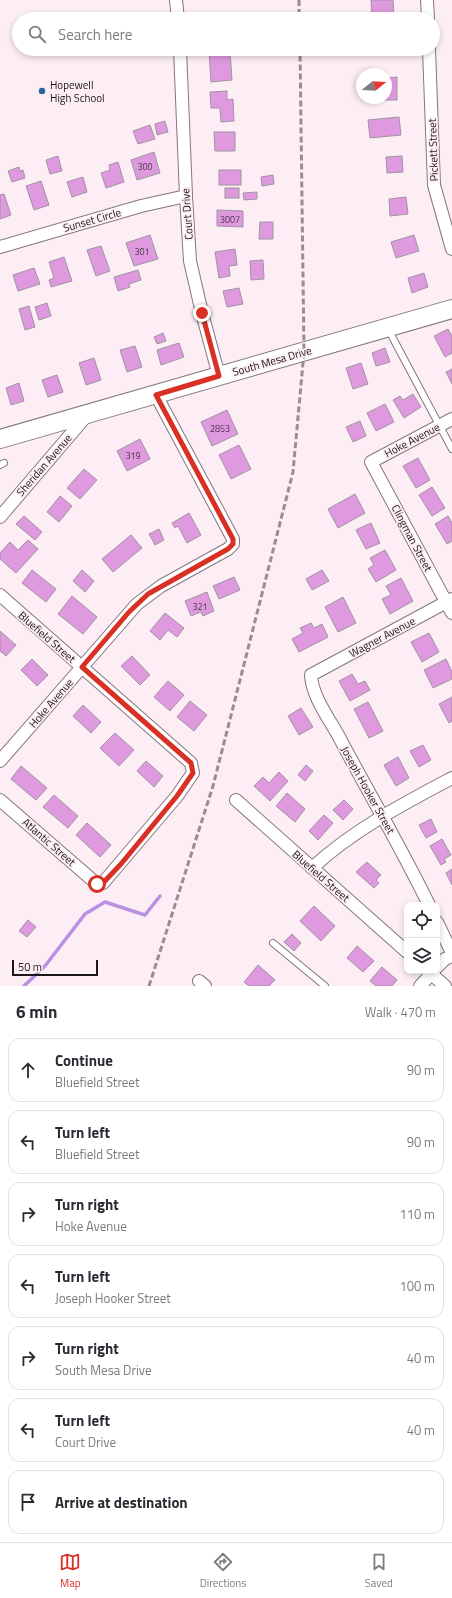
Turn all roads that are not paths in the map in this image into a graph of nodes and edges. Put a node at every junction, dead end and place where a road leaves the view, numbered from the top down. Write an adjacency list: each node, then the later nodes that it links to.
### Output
1 (176, 0): 3 (street)
2 (427, 0): 4 (street)
3 (177, 12)
4 (428, 12)
5 (180, 56): 7 (street, Court Drive)
6 (429, 56): 9 (street, Pickett Street)
7 (186, 196): 8 (street, Sunset Circle); 12 (street, Court Drive)
8 (0, 247)
9 (452, 249)
10 (452, 309): 11 (main road, South Mesa Drive)
11 (387, 328): 12 (main road, South Mesa Drive); 16 (lane)
12 (219, 376): 13 (main road, South Mesa Drive)
13 (156, 395): 14 (main road, South Mesa Drive); 24 (street, Hoke Avenue)
14 (88, 414): 17 (main road, South Mesa Drive); 20 (street, Sheridan Avenue)
15 (452, 419): 16 (street, Hoke Avenue)
16 (440, 426): 18 (lane); 19 (street, Hoke Avenue)
17 (0, 439)
18 (452, 449)
19 (371, 462): 22 (street, Clingman Street)
20 (0, 517)
21 (0, 595): 24 (street, Bluefield Street)
22 (449, 600): 23 (street, Clingman Street); 25 (street, Wagner Avenue)
23 (452, 613)
24 (82, 667): 26 (street, Hoke Avenue); 32 (street, Bluefield Street)
25 (311, 675): 30 (street, Joseph Hooker Street)
26 (0, 762)
27 (452, 778): 30 (street)
28 (0, 800): 32 (street, Atlantic Street)
29 (236, 800): 31 (street, Bluefield Street)
30 (383, 815): 31 (street); 33 (street, Joseph Hooker Street)
31 (312, 868): 36 (street, Bluefield Street)
32 (97, 884)
33 (427, 902)
34 (440, 928): 37 (street)
35 (273, 943): 42 (lane)
36 (404, 949)
37 (452, 953)
38 (452, 956): 39 (street)
39 (440, 964)
40 (430, 974): 43 (street)
41 (435, 974): 44 (street)
42 (325, 986)
43 (420, 986)
44 (445, 986)

